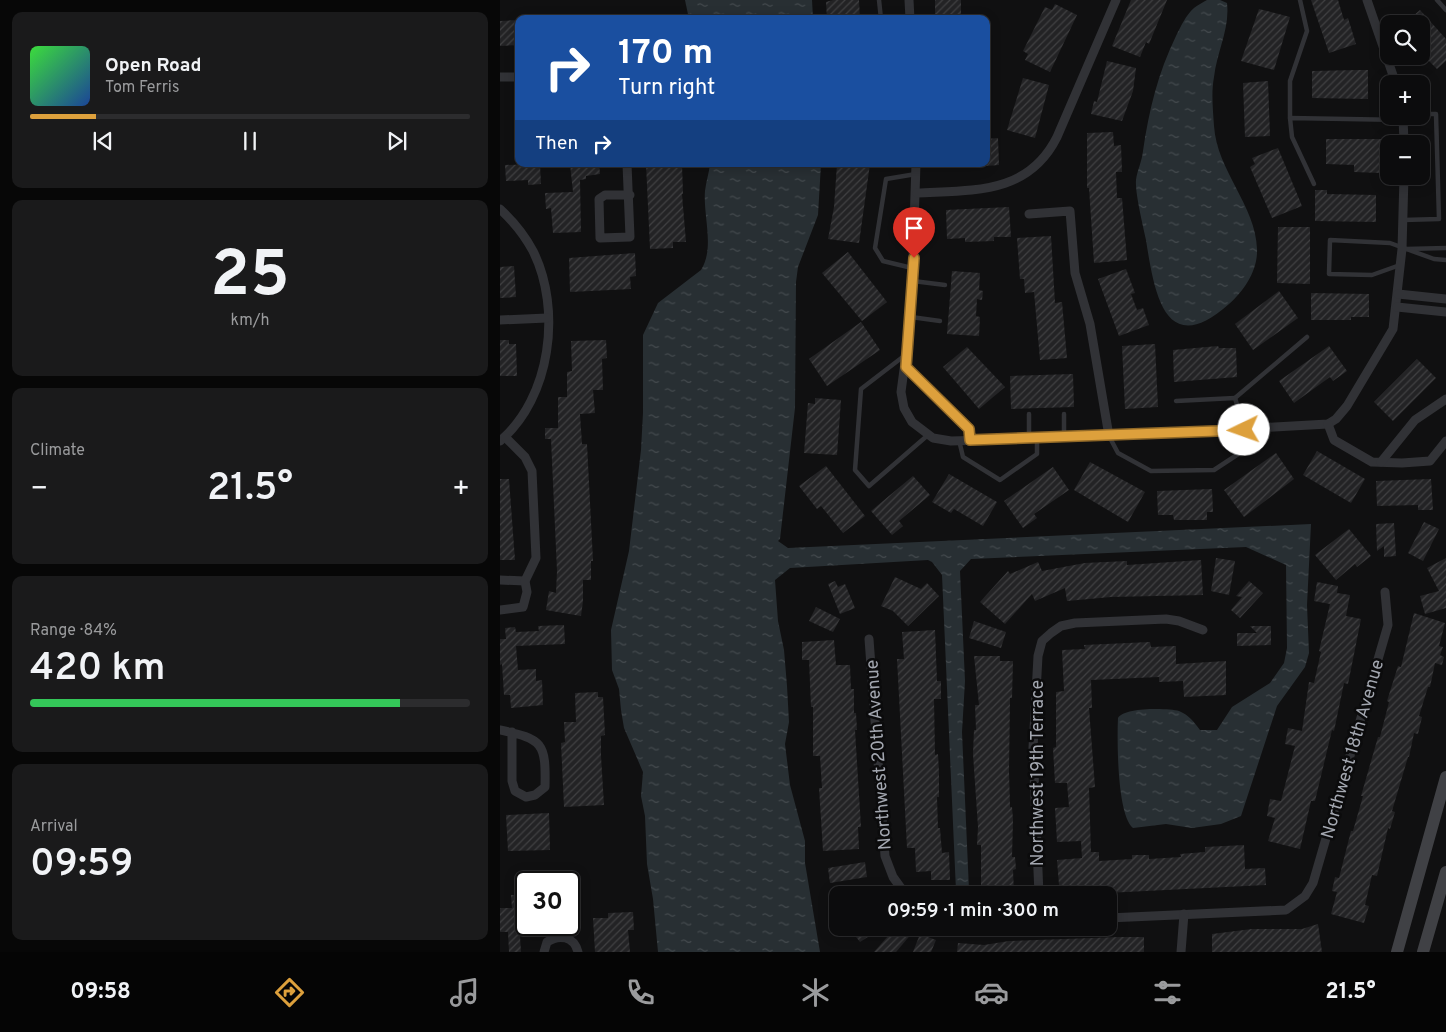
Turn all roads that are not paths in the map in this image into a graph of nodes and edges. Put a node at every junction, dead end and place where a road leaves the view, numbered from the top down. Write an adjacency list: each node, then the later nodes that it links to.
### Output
1 (879, 0): 8 (lane)
2 (909, 0): 9 (street)
3 (1116, 0): 21 (street)
4 (1300, 0): 14 (lane)
5 (1367, 0): 10 (street)
6 (1437, 0): 7 (lane)
7 (1446, 10)
8 (881, 15)
9 (910, 15)
10 (1393, 75)
11 (500, 77): 12 (street)
12 (515, 77)
13 (1430, 114): 25 (lane)
14 (1290, 118): 15 (lane); 19 (lane)
15 (1380, 118)
16 (627, 167): 22 (street)
17 (916, 167): 18 (street)
18 (916, 174): 21 (street); 30 (lane)
19 (1314, 184)
20 (1404, 185): 25 (street)
21 (916, 193): 30 (street)
22 (630, 195): 22 (street)
23 (500, 209): 37 (street)
24 (1029, 214): 53 (street)
25 (1403, 220): 27 (street)
26 (1446, 248): 27 (lane)
27 (1402, 249): 28 (lane); 29 (street); 29 (lane)
28 (1446, 260)
29 (1401, 264): 33 (street)
30 (914, 268): 31 (street)
31 (913, 281): 32 (lane); 38 (street)
32 (945, 285)
33 (1398, 294): 34 (street); 35 (street)
34 (1446, 299)
35 (1397, 308): 36 (street); 49 (street)
36 (1446, 312)
37 (547, 318): 39 (street); 56 (street)
38 (911, 318): 40 (lane); 42 (street)
39 (500, 320)
40 (940, 321)
41 (1308, 337): 44 (lane)
42 (907, 354): 43 (street); 52 (lane)
43 (906, 367): 52 (street); 58 (lane)
44 (1235, 398): 46 (lane); 51 (lane)
45 (1446, 399): 60 (street)
46 (1176, 401)
47 (1029, 414): 54 (lane)
48 (1064, 414): 55 (lane)
49 (1328, 424): 50 (street); 60 (street)
50 (1264, 428): 51 (street); 53 (lane)
51 (1244, 430): 53 (street)
52 (928, 435): 57 (street)
53 (1109, 436): 55 (street)
54 (1033, 438): 55 (street); 57 (lane); 58 (street)
55 (1064, 438)
56 (503, 439): 62 (street)
57 (958, 440): 58 (street)
58 (970, 440)
59 (1446, 441): 60 (street)
60 (1381, 462)
61 (500, 580): 62 (street)
62 (525, 581): 64 (street)
63 (1385, 592): 73 (street, Northwest 18th Avenue)
64 (500, 610)
65 (1203, 630): 72 (street, Northwest 19th Terrace)
66 (869, 639): 71 (street, Northwest 20th Avenue)
67 (500, 730): 68 (street)
68 (512, 732): 68 (street)
69 (1446, 777): 78 (main road)
70 (1446, 872): 79 (main road)
71 (900, 886)
72 (1039, 886)
73 (1184, 914): 74 (street); 77 (street)
74 (1117, 918)
75 (544, 952): 76 (street)
76 (578, 952)
77 (1181, 952)
78 (1396, 952)
79 (1423, 952)

